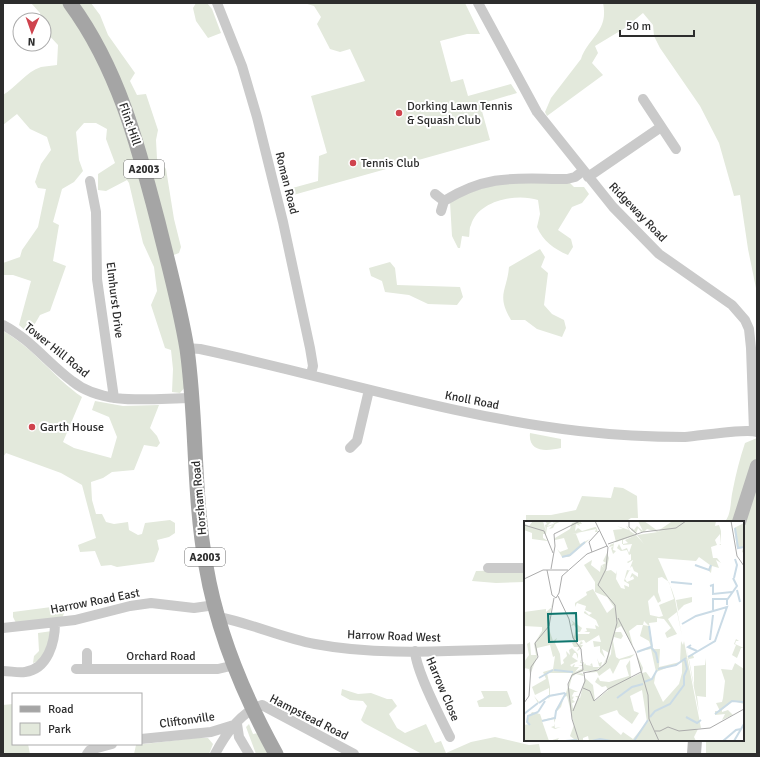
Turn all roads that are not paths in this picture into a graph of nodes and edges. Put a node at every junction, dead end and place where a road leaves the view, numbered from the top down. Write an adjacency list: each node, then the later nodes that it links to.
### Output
1 (70, 3): 11 (main road, Flint Hill / A2003)
2 (216, 3): 12 (street, Roman Road)
3 (478, 3): 7 (street, Ridgeway Road)
4 (643, 99): 5 (street)
5 (661, 127): 6 (street); 7 (street)
6 (676, 149)
7 (586, 174): 9 (street); 16 (street, Ridgeway Road)
8 (90, 181): 14 (street, Elmhurst Drive)
9 (436, 194)
10 (3, 325): 14 (street, Tower Hill Road)
11 (186, 348): 12 (street, Knoll Road); 15 (main road, Horsham Road / A2003)
12 (311, 374): 13 (street, Knoll Road)
13 (369, 390): 16 (street, Knoll Road); 17 (street)
14 (114, 398): 15 (street, Tower Hill Road)
15 (192, 398): 22 (main road, Horsham Road / A2003)
16 (755, 432)
17 (350, 448)
18 (757, 466): 19 (street)
19 (740, 521)
20 (488, 568): 21 (street)
21 (524, 568)
22 (217, 611): 23 (street, Harrow Road East); 26 (street, Harrow Road West); 28 (main road, Horsham Road / A2003)
23 (55, 623): 24 (street, Harrow Road East); 29 (street)
24 (3, 628)
25 (524, 649): 26 (street, Harrow Road West)
26 (415, 651): 32 (street, Harrow Close)
27 (87, 653): 28 (street, Orchard Road)
28 (235, 665): 30 (main road, Horsham Road / A2003)
29 (3, 671)
30 (252, 708): 31 (street, Cliftonville); 39 (main road, Horsham Road / A2003); 40 (street, Hampstead Road)
31 (237, 724): 33 (street, Cliftonville); 37 (street, Cliftonville); 38 (street)
32 (450, 737)
33 (142, 739)
34 (695, 741): 41 (street)
35 (108, 745): 36 (street)
36 (87, 754)
37 (215, 754)
38 (249, 754)
39 (276, 754)
40 (354, 754)
41 (694, 754)

